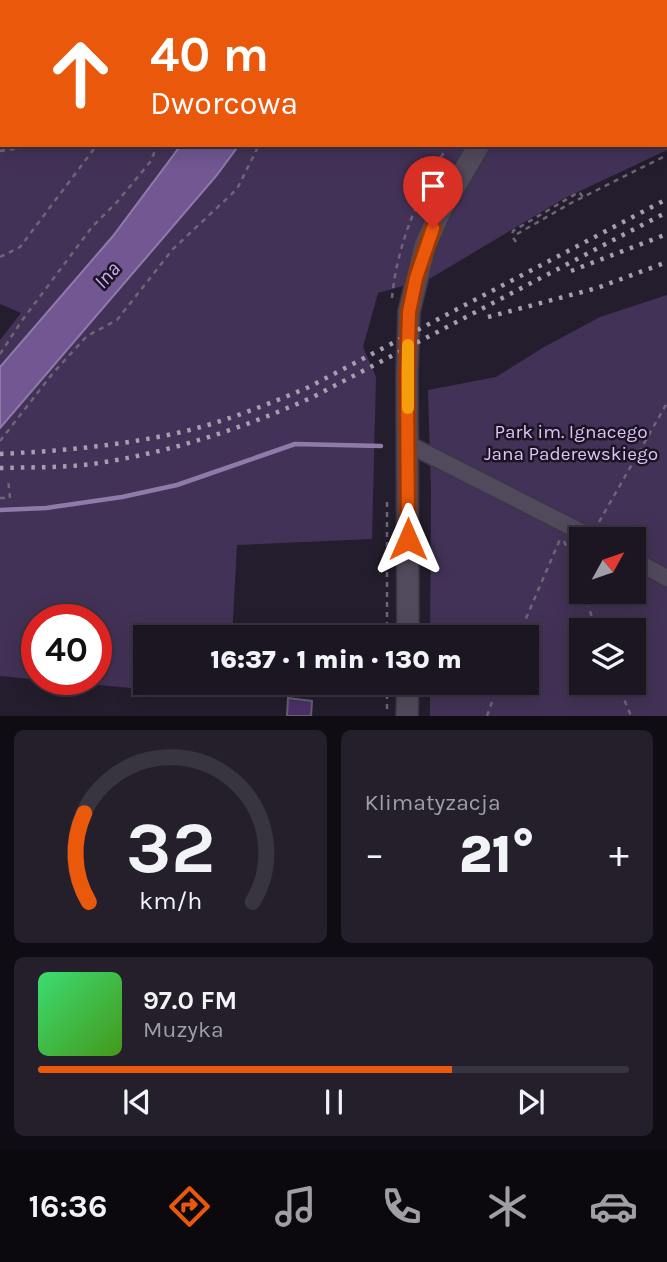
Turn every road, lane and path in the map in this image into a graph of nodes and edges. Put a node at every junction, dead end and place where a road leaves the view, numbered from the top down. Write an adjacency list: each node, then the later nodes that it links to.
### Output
1 (28, 147): 6 (path)
2 (95, 147): 11 (path)
3 (156, 147): 12 (path)
4 (258, 147): 14 (path)
5 (478, 147): 15 (street)
6 (0, 151)
7 (667, 155): 8 (path)
8 (583, 197): 9 (path); 10 (path)
9 (517, 234)
10 (516, 242)
11 (0, 257)
12 (0, 354)
13 (667, 403): 20 (path)
14 (0, 441)
15 (408, 444): 19 (street); 25 (street)
16 (8, 478): 17 (path)
17 (0, 498)
18 (387, 514): 24 (path)
19 (571, 527)
20 (598, 527)
21 (569, 553): 26 (path)
22 (646, 567): 23 (street)
23 (667, 578)
24 (387, 625)
25 (408, 625)
26 (523, 625)
27 (387, 695): 31 (path)
28 (408, 695): 32 (street)
29 (494, 695): 33 (path)
30 (622, 695): 34 (path)
31 (387, 716)
32 (407, 716)
33 (487, 716)
34 (631, 716)

